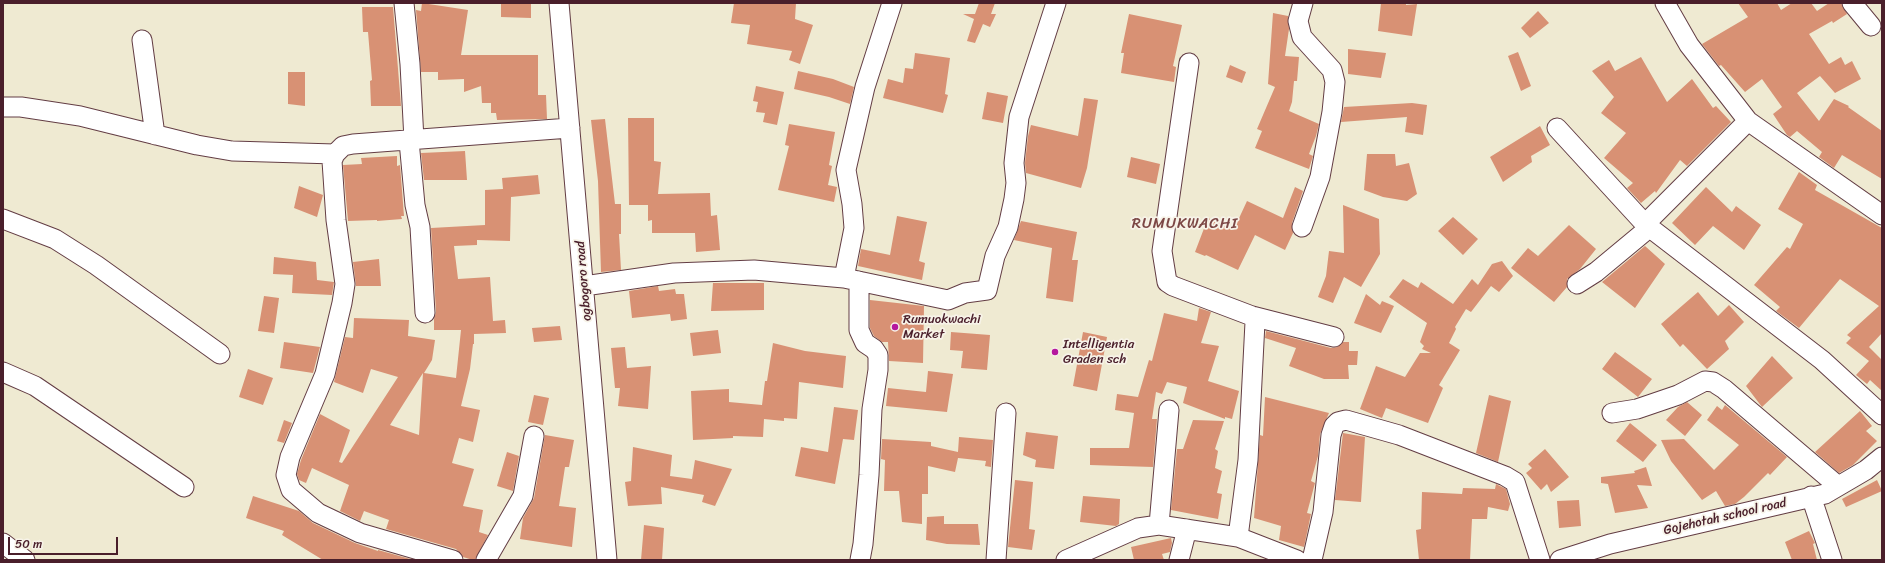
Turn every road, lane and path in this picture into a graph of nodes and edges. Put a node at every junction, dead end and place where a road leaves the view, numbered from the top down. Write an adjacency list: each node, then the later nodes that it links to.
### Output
1 (404, 3): 16 (street)
2 (559, 3): 13 (street, ogbogoro road)
3 (892, 3): 22 (street)
4 (1056, 3): 22 (street)
5 (1303, 3): 21 (street)
6 (1664, 3): 12 (street)
7 (1852, 3): 8 (street)
8 (1871, 26)
9 (142, 40): 15 (street)
10 (1189, 63): 26 (street)
11 (3, 107): 15 (street)
12 (1748, 121): 18 (street); 20 (street)
13 (570, 128): 16 (street); 24 (street, ogbogoro road)
14 (1557, 128): 20 (street)
15 (154, 134): 17 (street)
16 (411, 141): 17 (street); 25 (street)
17 (335, 154): 45 (street)
18 (1882, 215)
19 (3, 220): 28 (street)
20 (1647, 226): 23 (street); 33 (street)
21 (1302, 227)
22 (851, 280): 24 (street); 48 (street)
23 (1577, 284)
24 (584, 286): 47 (street, ogbogoro road)
25 (425, 313)
26 (1252, 316): 27 (street); 41 (street)
27 (1334, 336)
28 (220, 354)
29 (3, 372): 37 (street)
30 (1169, 410): 39 (street)
31 (1006, 413): 49 (street)
32 (1612, 413): 36 (street)
33 (1882, 415)
34 (534, 436): 46 (street)
35 (1882, 457): 36 (street, Gojehotah school road)
36 (1838, 486): 38 (street, Gojehotah school road)
37 (184, 487)
38 (1811, 496): 43 (street, Gojehotah school road); 55 (street)
39 (1159, 524): 40 (street); 50 (street)
40 (1187, 529): 41 (street); 51 (street)
41 (1238, 537): 52 (street)
42 (3, 543): 44 (street)
43 (1566, 559)
44 (25, 560)
45 (453, 560)
46 (486, 560)
47 (607, 560)
48 (860, 560)
49 (996, 560)
50 (1066, 560)
51 (1179, 560)
52 (1297, 560)
53 (1312, 560): 54 (street)
54 (1540, 560)
55 (1832, 560)

